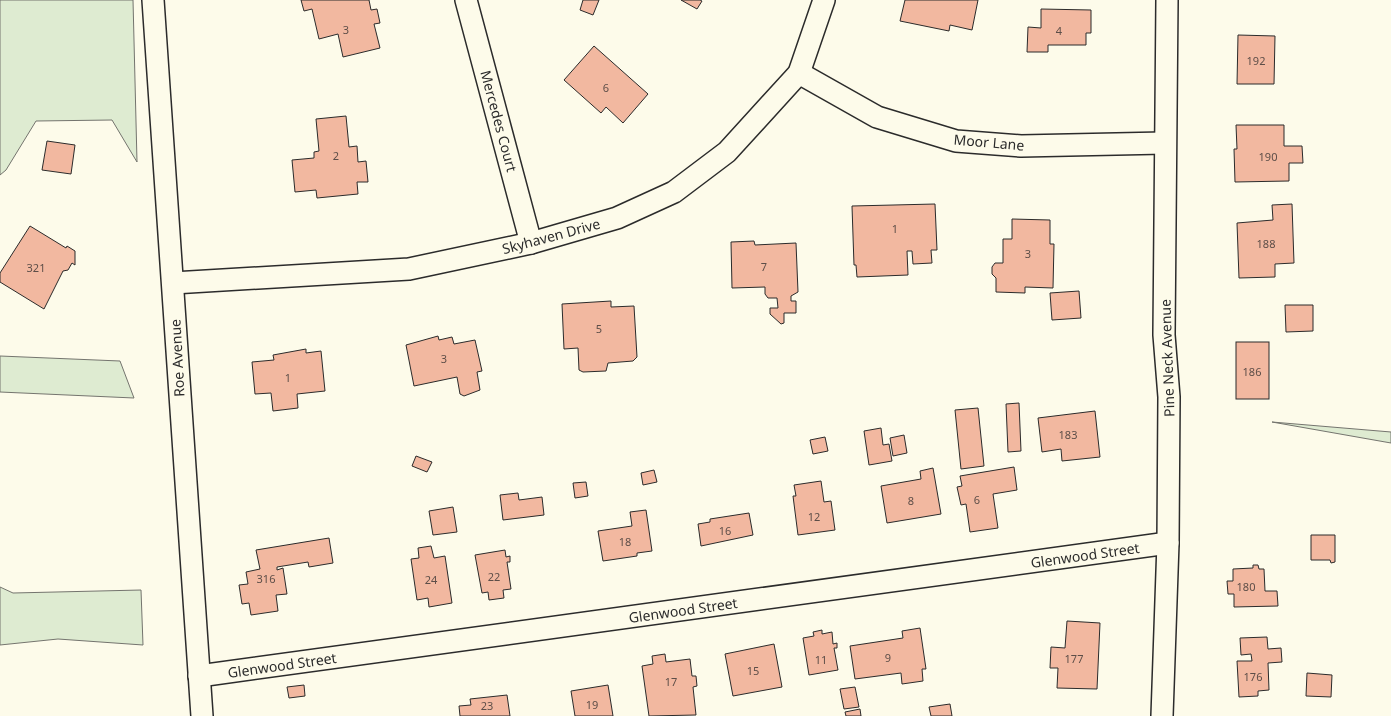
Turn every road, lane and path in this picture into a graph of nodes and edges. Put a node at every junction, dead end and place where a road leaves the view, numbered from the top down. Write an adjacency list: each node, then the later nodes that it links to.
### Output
1 (153, 0): 8 (street, Roe Avenue)
2 (466, 0): 7 (street, Mercedes Court)
3 (824, 0): 5 (street, Skyhaven Drive)
4 (1167, 0): 6 (street, Pine Neck Avenue)
5 (799, 73): 6 (street, Moor Lane); 7 (street, Skyhaven Drive)
6 (1164, 144): 9 (street, Pine Neck Avenue)
7 (531, 243): 8 (street, Skyhaven Drive)
8 (173, 283): 10 (street, Roe Avenue)
9 (1168, 543): 10 (street, Glenwood Street); 12 (street, Pine Neck Avenue)
10 (199, 676): 11 (street, Roe Avenue)
11 (202, 716)
12 (1162, 716)

